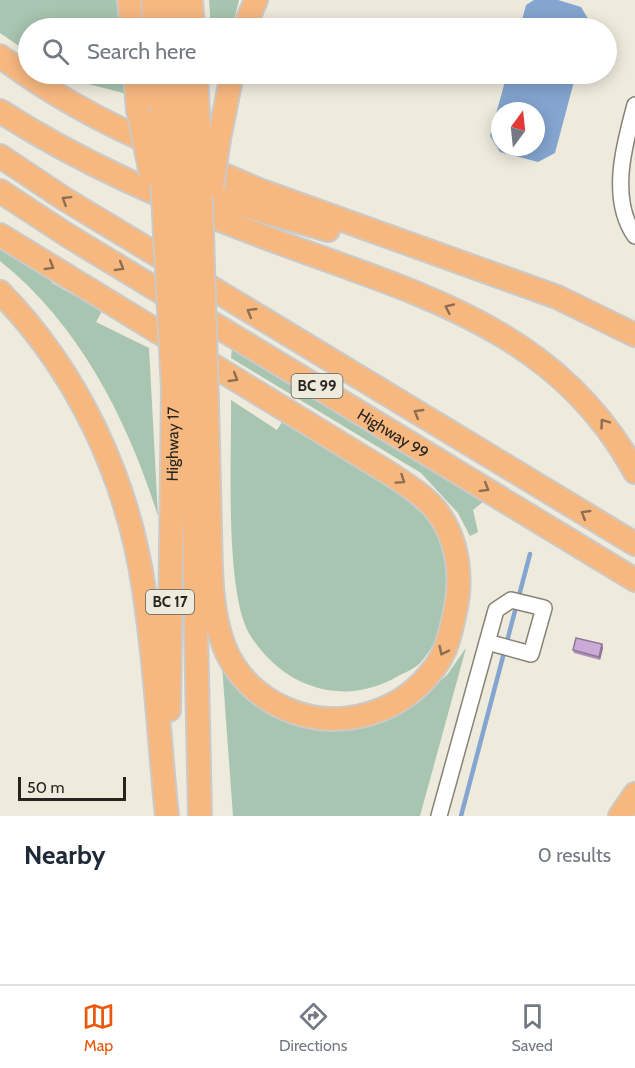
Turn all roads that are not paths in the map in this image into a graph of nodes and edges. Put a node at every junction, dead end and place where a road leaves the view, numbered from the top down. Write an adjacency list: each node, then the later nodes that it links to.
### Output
1 (129, 0): 6 (highway)
2 (153, 0): 7 (highway)
3 (174, 0): 8 (highway)
4 (191, 0): 9 (highway)
5 (256, 0): 10 (highway)
6 (131, 18)
7 (154, 18)
8 (175, 18)
9 (192, 18)
10 (248, 18)
11 (0, 56): 12 (highway)
12 (18, 68)
13 (42, 84): 30 (highway)
14 (144, 84): 22 (highway)
15 (161, 84): 22 (highway, Highway 17 / BC 17)
16 (177, 84): 22 (highway, Highway 17 / BC 17)
17 (193, 84): 22 (highway)
18 (222, 84): 22 (highway)
19 (635, 105): 28 (street)
20 (0, 111): 23 (highway)
21 (0, 118): 23 (highway)
22 (179, 125): 32 (highway, Highway 17 / BC 17, bridge); 32 (highway, Highway 17 / BC 17, bridge); 32 (highway, bridge)
23 (26, 128): 24 (highway)
24 (61, 148): 30 (highway); 33 (highway, one-way to 24)
25 (0, 156): 34 (highway, Highway 99 / BC 99, one-way to 25)
26 (0, 191): 35 (highway, Highway 99 / BC 99, one-way to 35)
27 (0, 235): 32 (highway, one-way to 32)
28 (635, 236)
29 (0, 292): 38 (highway)
30 (557, 297): 31 (highway)
31 (635, 335)
32 (191, 395): 38 (highway, Highway 17 / BC 17); 39 (highway, Highway 17 / BC 17)
33 (635, 472)
34 (635, 544)
35 (635, 580)
36 (493, 644): 36 (street); 40 (street)
37 (635, 794): 41 (highway)
38 (169, 816)
39 (200, 816)
40 (439, 816)
41 (620, 816)

